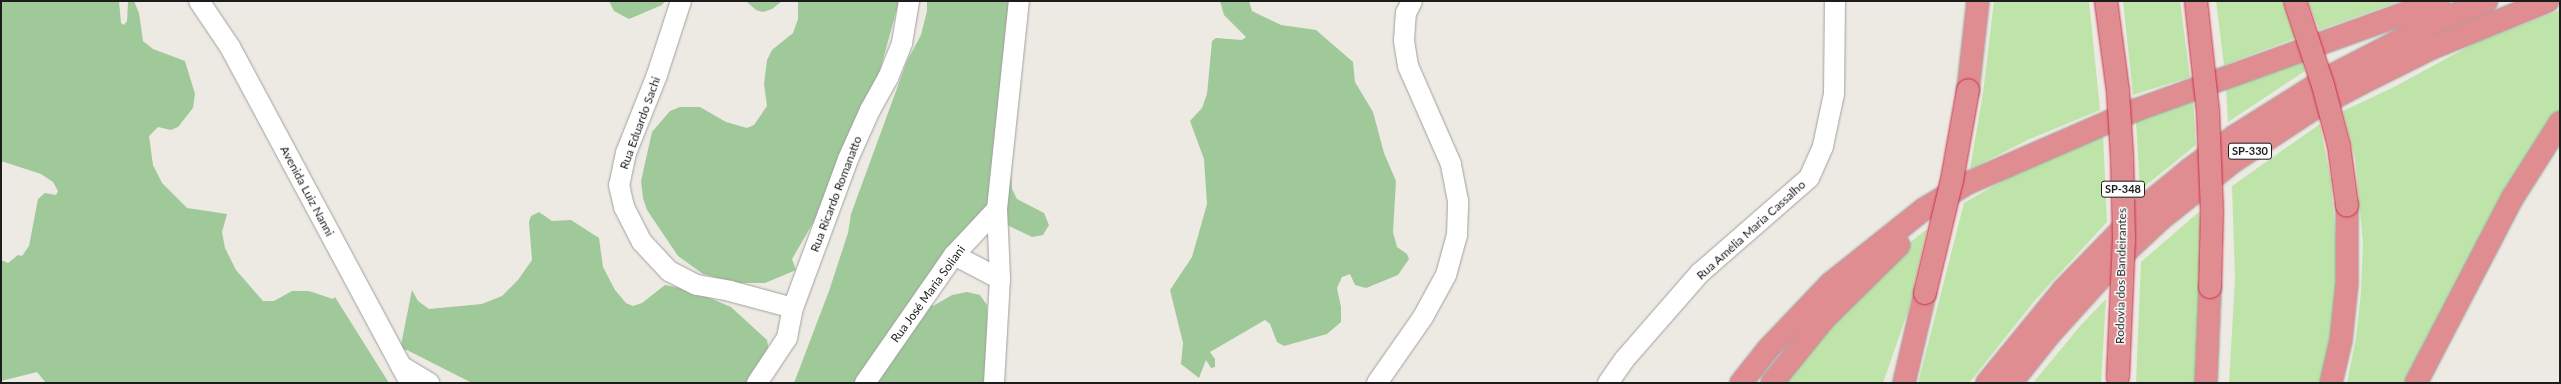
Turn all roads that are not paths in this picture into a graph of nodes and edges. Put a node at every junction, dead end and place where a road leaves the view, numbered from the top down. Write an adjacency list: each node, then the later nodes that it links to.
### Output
1 (199, 1): 21 (street, Avenida Luiz Nanni)
2 (680, 1): 20 (street, Rua Eduardo Sachi)
3 (908, 1): 20 (street, Rua Ricardo Romanatto)
4 (1019, 1): 16 (street)
5 (1412, 1): 27 (street)
6 (1835, 1): 28 (street, Rua Amélia Maria Cassalho)
7 (1978, 1): 19 (highway, bridge)
8 (2106, 1): 22 (highway, Rodovia dos Bandeirantes / SP-348, bridge)
9 (2196, 1): 35 (highway, bridge)
10 (2295, 1): 36 (highway, bridge)
11 (2438, 1): 15 (highway)
12 (2487, 1): 33 (highway, SP-330)
13 (2548, 1): 34 (highway, SP-330)
14 (2560, 123): 37 (highway)
15 (2030, 156): 29 (highway); 30 (highway)
16 (998, 209): 17 (street, Rua José Maria Soliani); 18 (street)
17 (954, 255): 18 (street); 25 (street, Rua José Maria Soliani)
18 (1000, 279): 26 (street)
19 (1925, 296): 31 (highway); 32 (highway)
20 (793, 308): 24 (street, Rua Ricardo Romanatto)
21 (406, 375): 23 (street)
22 (2118, 380)
23 (429, 383)
24 (757, 383)
25 (865, 383)
26 (994, 383)
27 (1377, 383)
28 (1608, 383)
29 (1741, 383)
30 (1772, 383)
31 (1894, 383)
32 (1904, 383)
33 (1987, 383)
34 (2011, 383)
35 (2206, 383)
36 (2331, 383)
37 (2416, 383)

